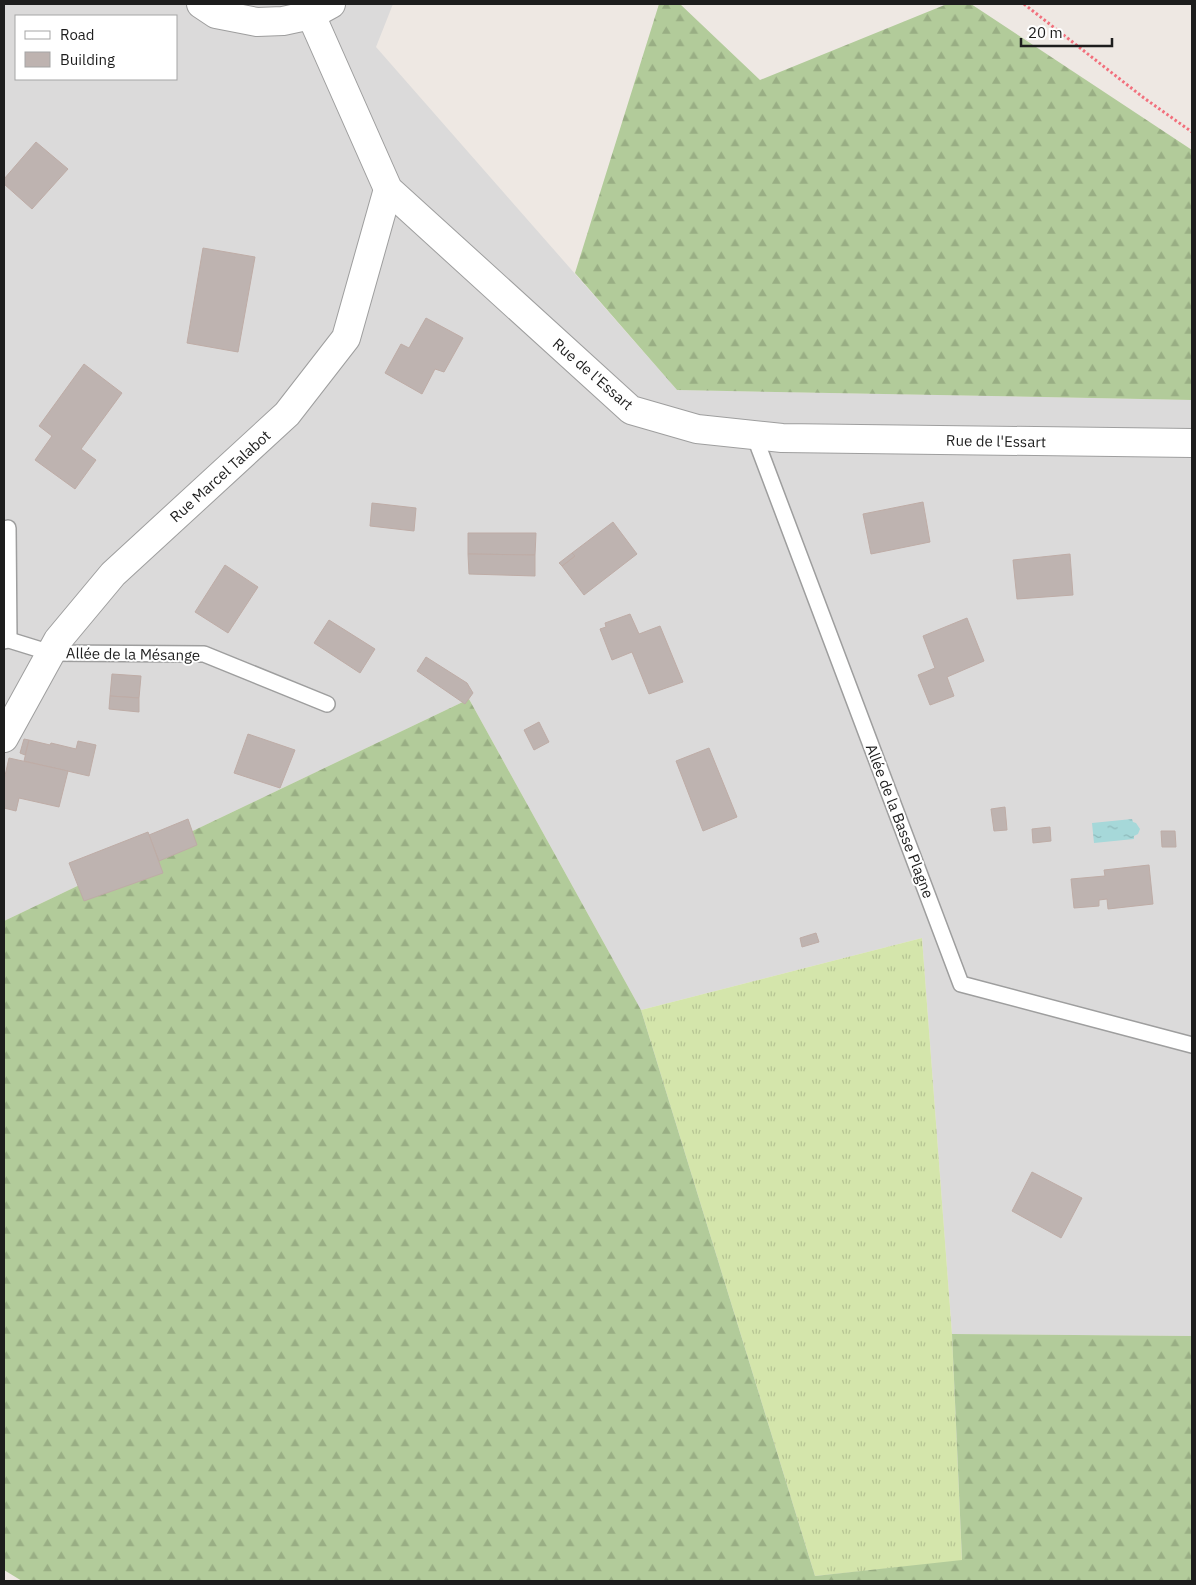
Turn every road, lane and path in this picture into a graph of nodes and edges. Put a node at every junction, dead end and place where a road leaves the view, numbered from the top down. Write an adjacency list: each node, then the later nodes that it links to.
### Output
1 (200, 4): 3 (street)
2 (1024, 4): 4 (path)
3 (321, 9): 5 (street, Rue de l'Essart)
4 (1192, 132)
5 (388, 189): 6 (street, Rue de l'Essart); 10 (street, Rue Marcel Talabot)
6 (754, 435): 7 (street, Rue de l'Essart); 13 (lane, Allée de la Basse Plagne)
7 (1192, 443)
8 (8, 528): 9 (lane)
9 (7, 640): 10 (lane, Allée de la Mésange)
10 (51, 653): 11 (lane, Allée de la Mésange); 12 (street, Rue Marcel Talabot)
11 (326, 704)
12 (4, 738)
13 (1192, 1045)

